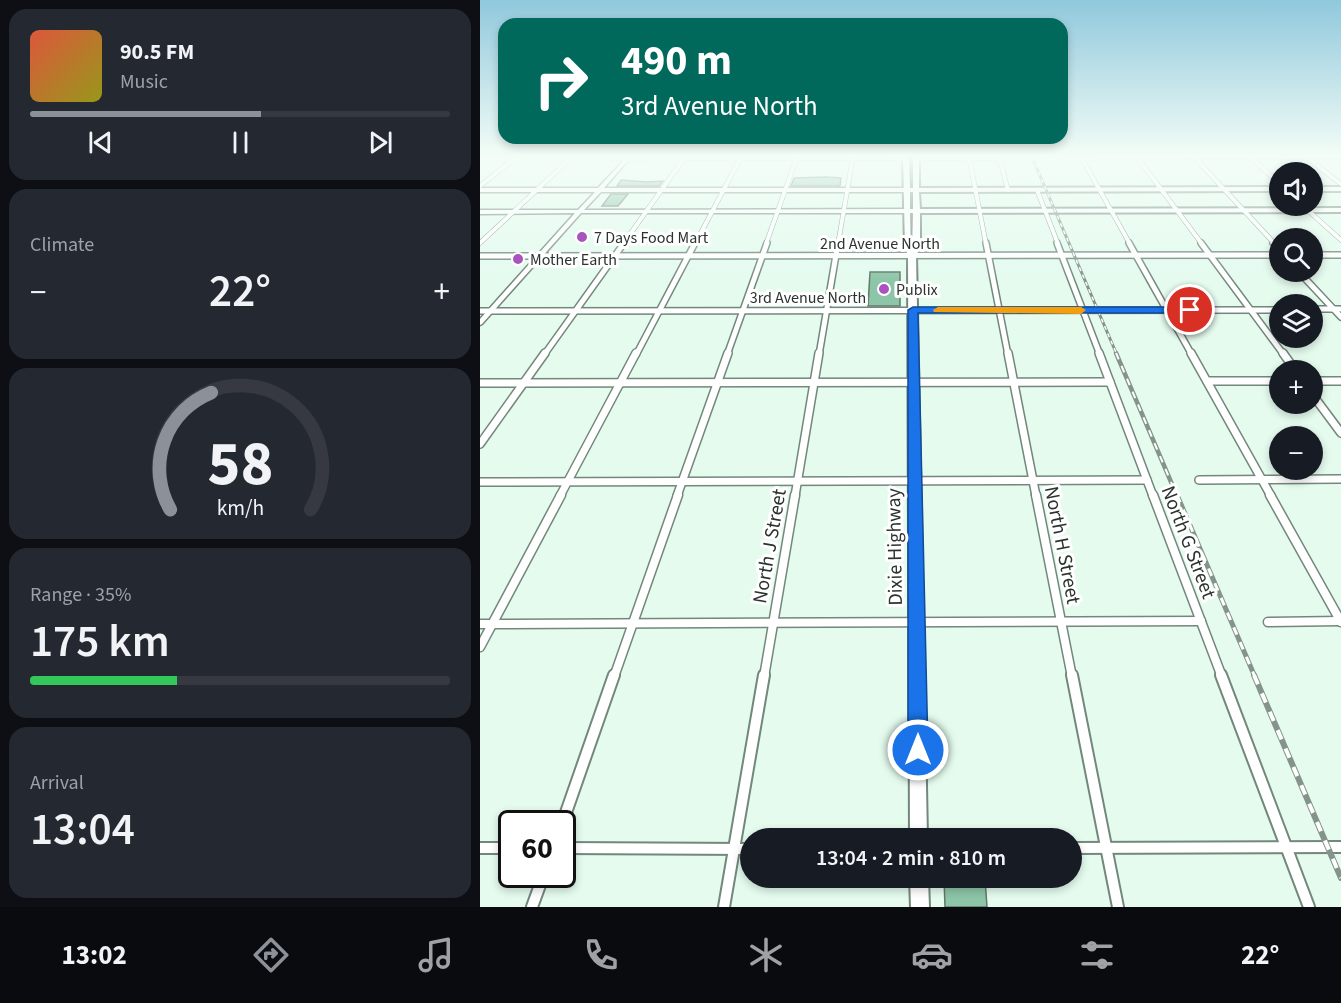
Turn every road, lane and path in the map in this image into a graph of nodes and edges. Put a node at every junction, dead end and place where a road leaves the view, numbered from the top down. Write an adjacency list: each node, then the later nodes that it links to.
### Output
1 (527, 199): 27 (street)
2 (591, 199): 28 (main road)
3 (655, 199): 29 (street)
4 (718, 199): 30 (street)
5 (782, 199): 17 (street)
6 (844, 199): 18 (street, North J Street)
7 (906, 199): 19 (main road, Dixie Highway)
8 (917, 199): 20 (main road, Dixie Highway)
9 (977, 199): 21 (street, North H Street)
10 (1041, 199): 22 (street, North G Street)
11 (1105, 199): 23 (street)
12 (1169, 199): 24 (street)
13 (1233, 199): 25 (street)
14 (1323, 209): 16 (main road)
15 (1269, 210): 25 (main road)
16 (1341, 210)
17 (778, 211): 18 (main road); 30 (main road); 48 (street)
18 (842, 211): 19 (main road); 36 (street, North J Street)
19 (906, 211): 20 (main road); 37 (main road, Dixie Highway)
20 (918, 211): 21 (main road); 37 (main road, Dixie Highway)
21 (980, 211): 22 (main road); 38 (street, North H Street)
22 (1046, 211): 23 (main road); 39 (street, North G Street)
23 (1111, 211): 24 (main road); 40 (street)
24 (1177, 211): 25 (main road); 41 (street)
25 (1243, 211): 33 (street)
26 (480, 212): 27 (main road)
27 (514, 212): 28 (main road); 34 (street)
28 (580, 212): 29 (main road); 45 (main road)
29 (646, 212): 30 (main road); 46 (street)
30 (712, 212): 47 (street)
31 (1315, 216): 32 (street)
32 (1341, 240)
33 (1269, 241)
34 (480, 243)
35 (1269, 253): 41 (street, 2nd Avenue North)
36 (835, 255): 37 (street, 2nd Avenue North); 48 (street, 2nd Avenue North); 53 (street, North J Street)
37 (912, 255): 38 (street, 2nd Avenue North); 54 (main road, Dixie Highway)
38 (988, 255): 39 (street, 2nd Avenue North); 55 (street, North H Street)
39 (1062, 255): 40 (street, 2nd Avenue North); 56 (street, North G Street)
40 (1136, 255): 41 (street, 2nd Avenue North); 57 (street)
41 (1210, 255): 58 (street)
42 (1323, 255): 43 (street)
43 (1341, 255)
44 (480, 256): 45 (street, 2nd Avenue North)
45 (540, 256): 46 (street, 2nd Avenue North); 61 (main road)
46 (614, 256): 47 (street, 2nd Avenue North); 62 (street)
47 (688, 256): 48 (street, 2nd Avenue North); 63 (street)
48 (762, 256): 64 (street)
49 (1308, 282): 51 (street)
50 (1323, 309): 51 (street)
51 (1334, 309): 52 (street); 65 (street)
52 (1341, 309)
53 (827, 310): 54 (street, 3rd Avenue North); 64 (street, 3rd Avenue North); 72 (street, North J Street)
54 (913, 310): 55 (street, 3rd Avenue North); 73 (main road, Dixie Highway)
55 (999, 310): 56 (street, 3rd Avenue North); 74 (street, North H Street)
56 (1083, 310): 57 (street, 3rd Avenue North); 75 (street, North G Street)
57 (1167, 310): 58 (street, 3rd Avenue North); 68 (street)
58 (1250, 310): 59 (street, 3rd Avenue North); 67 (street)
59 (1269, 310)
60 (480, 311): 61 (street, 3rd Avenue North)
61 (491, 311): 62 (street, 3rd Avenue North); 66 (main road)
62 (575, 311): 63 (street, 3rd Avenue North); 77 (street)
63 (659, 311): 64 (street, 3rd Avenue North); 78 (street)
64 (743, 311): 79 (street)
65 (1341, 317)
66 (480, 323)
67 (1288, 360)
68 (1207, 381): 69 (street); 83 (street)
69 (1269, 381)
70 (1323, 381): 71 (street)
71 (1341, 381)
72 (814, 382): 73 (street); 79 (street); 91 (street, North J Street)
73 (914, 382): 74 (street); 85 (main road, Dixie Highway)
74 (1014, 382): 75 (street); 86 (street, North H Street)
75 (1110, 382): 87 (street, North G Street)
76 (480, 383): 77 (street)
77 (523, 383): 78 (street); 82 (street)
78 (620, 383): 79 (street); 89 (street)
79 (717, 383): 90 (street)
80 (1323, 409): 81 (street)
81 (1341, 433)
82 (480, 444)
83 (1261, 479): 84 (street); 88 (street); 94 (street)
84 (1341, 479)
85 (915, 480): 86 (street); 91 (street); 101 (main road, Dixie Highway)
86 (1033, 480): 87 (street); 95 (street, North H Street)
87 (1147, 480): 93 (street, North G Street)
88 (1199, 480)
89 (568, 481): 90 (street); 92 (street); 100 (street)
90 (682, 481): 91 (street); 97 (street)
91 (797, 481): 98 (street, North J Street)
92 (480, 482)
93 (1201, 621): 95 (street); 105 (street, North G Street)
94 (1341, 621): 96 (street)
95 (1061, 622): 101 (street); 113 (street, North H Street)
96 (1268, 622)
97 (632, 623): 98 (street); 100 (street); 103 (street)
98 (772, 623): 101 (street); 111 (street, North J Street)
99 (480, 624): 100 (street)
100 (492, 624): 102 (street)
101 (917, 624): 104 (main road, Dixie Highway)
102 (480, 647)
103 (567, 810)
104 (919, 828)
105 (1287, 847): 106 (street); 113 (street); 120 (street, North G Street)
106 (1341, 847)
107 (480, 848): 108 (street)
108 (498, 848)
109 (576, 848): 111 (street)
110 (1082, 848): 113 (street)
111 (734, 849): 112 (street); 117 (street, North J Street)
112 (740, 849)
113 (1106, 849): 119 (street, North H Street)
114 (538, 888): 116 (street)
115 (920, 888): 118 (main road)
116 (532, 907)
117 (724, 907)
118 (920, 907)
119 (1118, 907)
120 (1309, 907)

